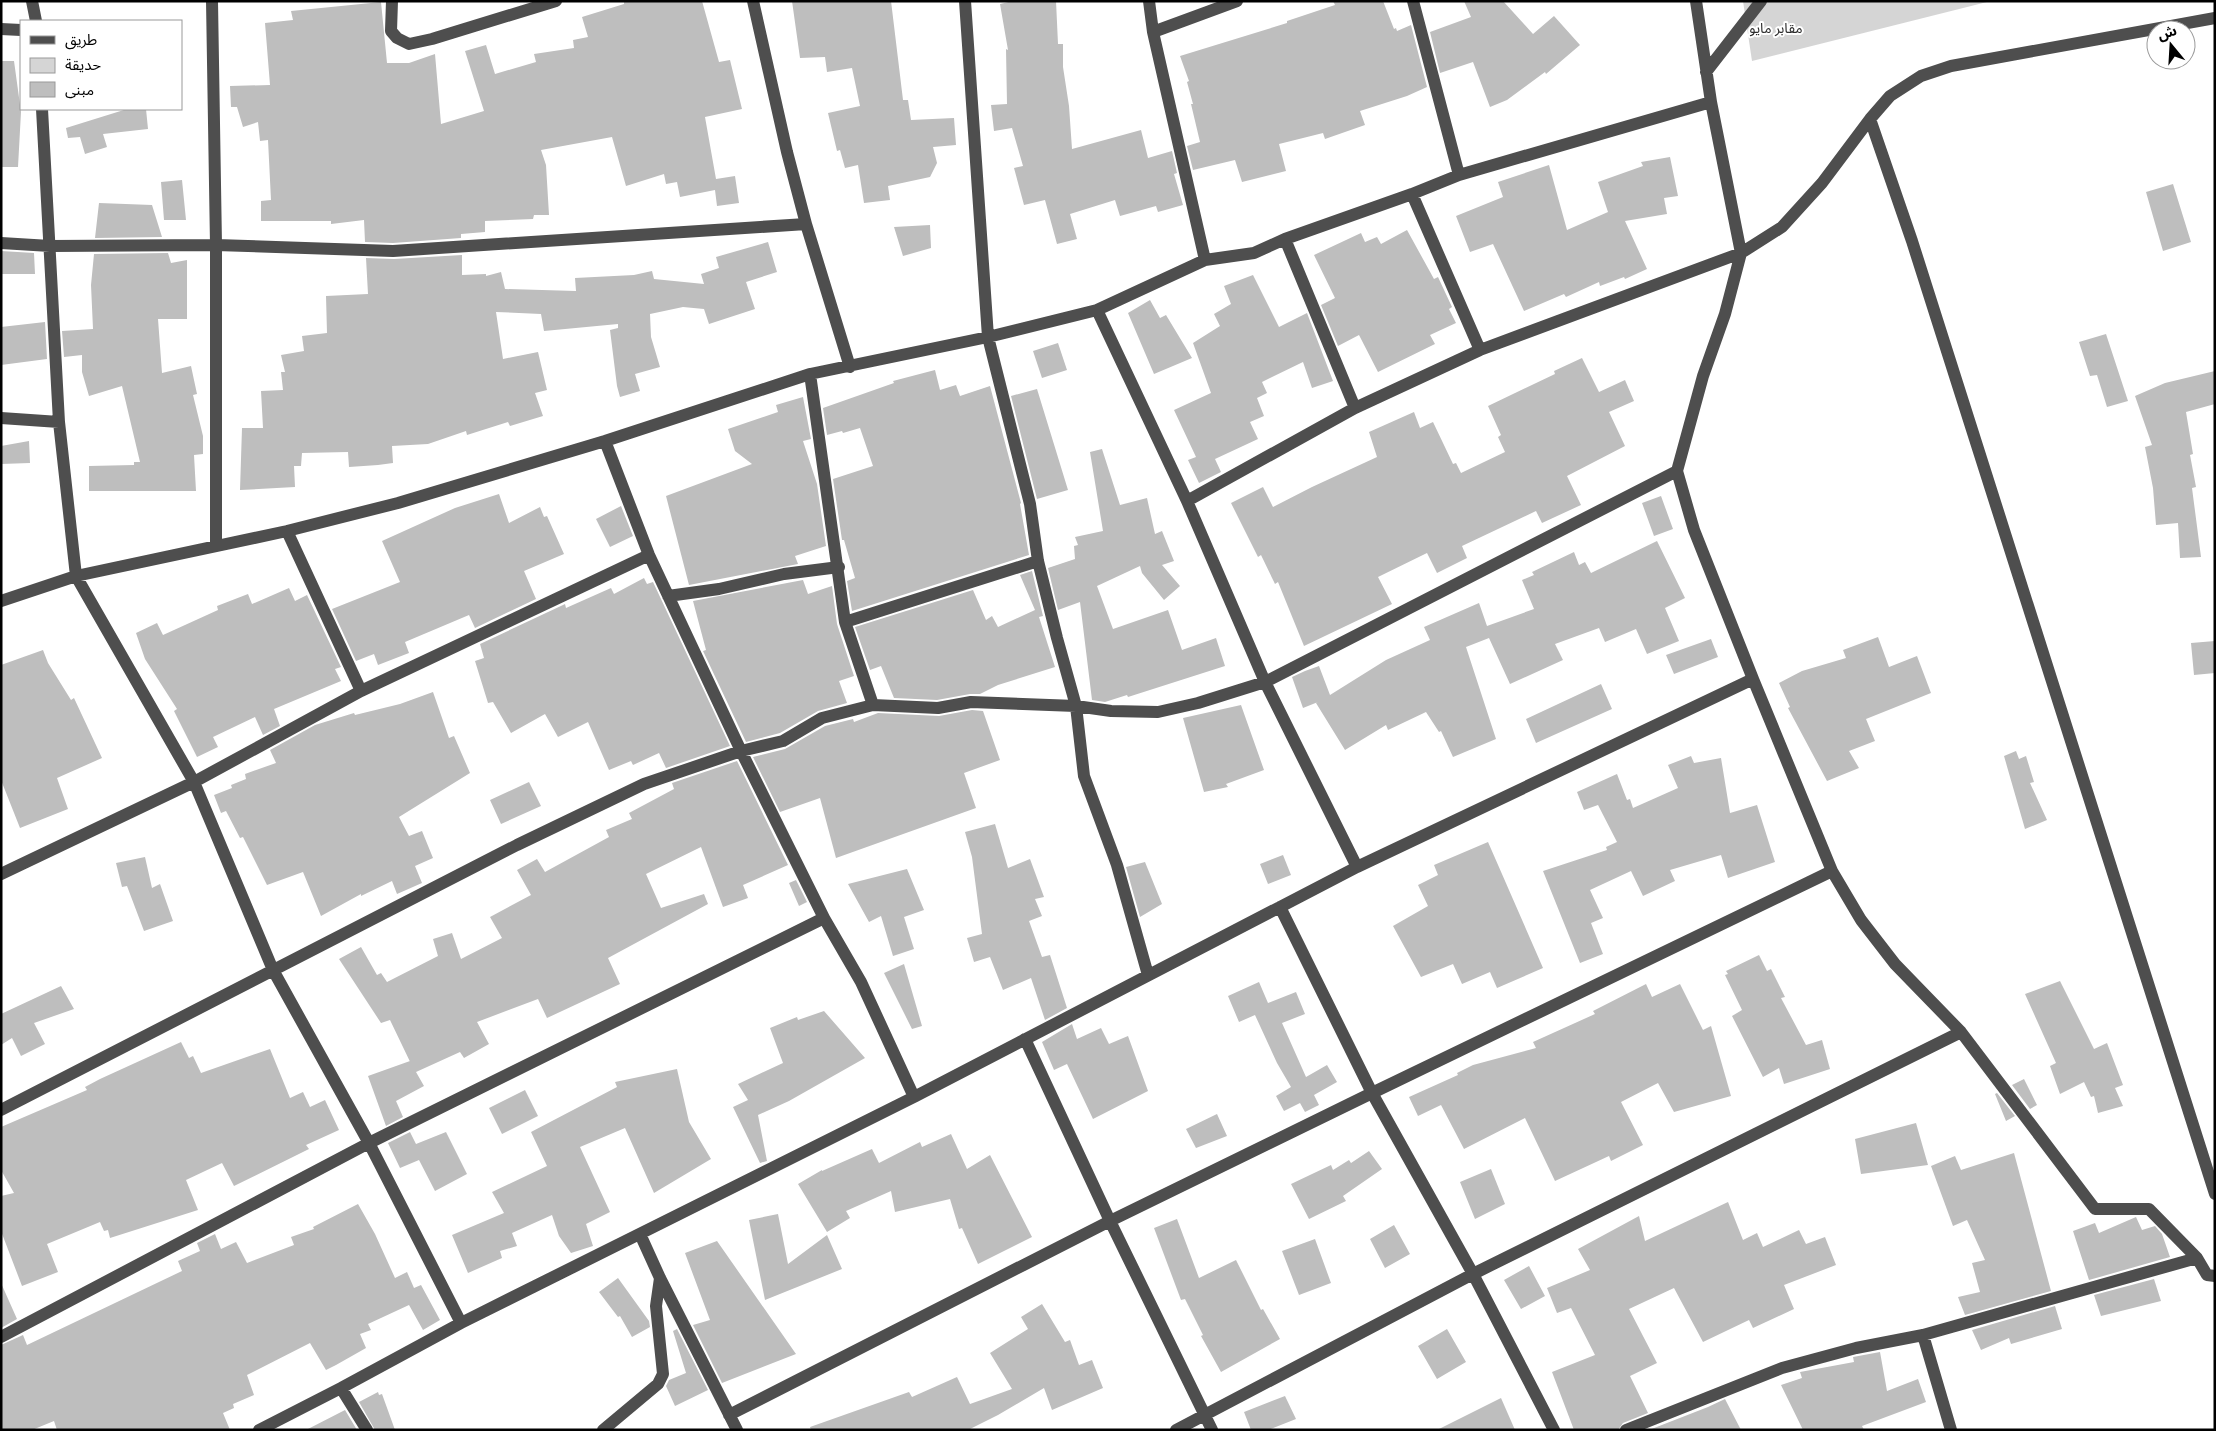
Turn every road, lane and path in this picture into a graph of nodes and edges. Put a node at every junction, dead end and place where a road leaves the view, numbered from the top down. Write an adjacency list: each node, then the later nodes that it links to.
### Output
1 (32, 1): 13 (street)
2 (212, 1): 27 (street)
3 (392, 1): 4 (street)
4 (556, 1)
5 (753, 1): 23 (street)
6 (965, 1): 31 (street)
7 (1148, 1): 16 (street)
8 (1237, 1): 16 (street)
9 (1413, 1): 21 (street)
10 (1696, 1): 17 (street)
11 (1761, 1): 17 (street)
12 (2215, 18): 20 (street)
13 (36, 20)
14 (1, 29): 15 (street)
15 (20, 30)
16 (1153, 32): 29 (street)
17 (1706, 72): 18 (street)
18 (1712, 102): 21 (street); 28 (street)
19 (42, 110): 26 (street)
20 (1870, 119): 28 (street); 70 (street)
21 (1459, 175): 22 (street)
22 (1412, 194): 24 (street); 32 (street)
23 (806, 224): 27 (street); 33 (street)
24 (1285, 239): 29 (street); 35 (street)
25 (1, 242): 26 (street)
26 (50, 246): 27 (street); 37 (street)
27 (216, 246): 42 (street)
28 (1741, 253): 32 (street); 39 (street)
29 (1205, 260): 30 (street)
30 (1097, 310): 31 (street); 40 (street)
31 (988, 338): 33 (street); 44 (street)
32 (1480, 350): 35 (street)
33 (850, 367): 34 (street)
34 (810, 374): 38 (street); 45 (street)
35 (1354, 408): 40 (street)
36 (1, 418): 37 (street)
37 (59, 422): 46 (street)
38 (605, 441): 41 (street); 43 (street)
39 (1677, 471): 50 (street); 51 (street)
40 (1187, 501): 51 (street)
41 (287, 532): 42 (street); 52 (street)
42 (216, 546): 46 (street)
43 (649, 555): 47 (street); 52 (street)
44 (1038, 561): 49 (street); 54 (street)
45 (838, 567): 47 (street); 49 (street)
46 (76, 576): 48 (street); 56 (street)
47 (668, 596): 55 (street)
48 (1, 601)
49 (845, 622): 53 (street)
50 (1753, 679): 57 (street); 58 (street)
51 (1264, 682): 54 (street); 57 (street)
52 (361, 691): 56 (street)
53 (873, 705): 54 (street); 55 (street)
54 (1076, 706): 63 (street)
55 (741, 751): 61 (street); 62 (street)
56 (194, 782): 59 (street); 62 (street)
57 (1357, 867): 60 (street)
58 (1832, 871): 64 (street); 66 (street)
59 (1, 874)
60 (1280, 907): 63 (street); 66 (street)
61 (824, 918): 67 (street); 69 (street)
62 (273, 970): 68 (street); 69 (street)
63 (1148, 975): 65 (street)
64 (1961, 1032): 73 (street); 74 (street)
65 (1026, 1039): 67 (street); 71 (street)
66 (1372, 1093): 71 (street); 74 (street)
67 (914, 1097): 72 (street)
68 (1, 1110)
69 (369, 1143): 77 (street); 79 (street)
70 (2215, 1194)
71 (1110, 1222): 81 (street); 82 (street)
72 (640, 1234): 76 (street); 77 (street)
73 (2197, 1258): 75 (street); 78 (street)
74 (1473, 1274): 82 (street); 89 (street)
75 (2215, 1276)
76 (660, 1278): 81 (street); 85 (street)
77 (461, 1324): 80 (street)
78 (1923, 1335): 90 (street); 91 (street)
79 (1, 1337)
80 (341, 1388): 83 (street); 84 (street)
81 (729, 1415): 86 (street)
82 (1205, 1416): 87 (street); 88 (street)
83 (259, 1430)
84 (367, 1430)
85 (603, 1430)
86 (737, 1430)
87 (1176, 1430)
88 (1212, 1430)
89 (1554, 1430)
90 (1626, 1430)
91 (1951, 1430)

